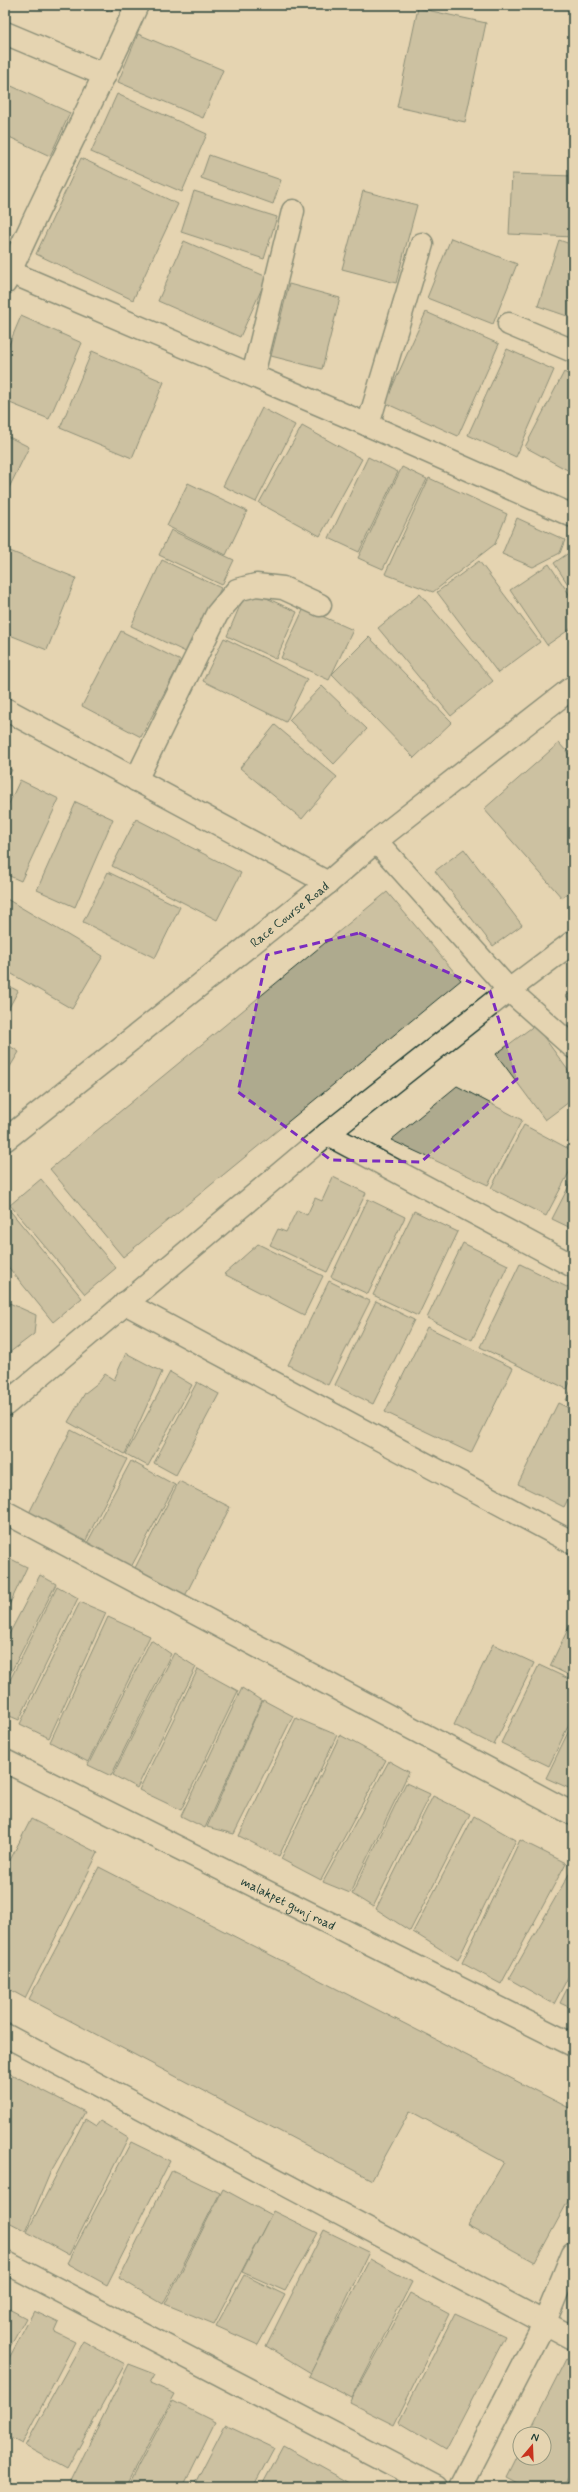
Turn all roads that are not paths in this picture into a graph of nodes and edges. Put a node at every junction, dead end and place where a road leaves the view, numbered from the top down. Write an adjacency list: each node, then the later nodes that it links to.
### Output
1 (137, 5): 3 (street)
2 (5, 33): 3 (street)
3 (105, 75): 5 (street)
4 (293, 211): 10 (street)
5 (13, 240): 7 (street)
6 (422, 244): 11 (street)
7 (7, 277): 10 (street)
8 (509, 324): 9 (street)
9 (573, 351)
10 (253, 375): 11 (street)
11 (368, 425): 12 (street)
12 (573, 516)
13 (320, 604): 16 (street)
14 (573, 687): 17 (street, Race Course Road)
15 (5, 709): 16 (street)
16 (136, 780): 18 (street)
17 (376, 840): 18 (street, Race Course Road); 20 (street)
18 (328, 883): 23 (street, Race Course Road)
19 (573, 942): 20 (street)
20 (509, 990): 21 (street); 22 (street)
21 (573, 1047)
22 (327, 1134): 24 (street); 25 (street)
23 (5, 1140)
24 (573, 1266)
25 (125, 1303): 26 (street); 28 (street)
26 (5, 1405)
27 (5, 1512): 30 (street)
28 (573, 1543)
29 (5, 1761): 32 (street, malakpet gunj road)
30 (573, 1814)
31 (5, 2035): 35 (street)
32 (573, 2045)
33 (573, 2253): 35 (street)
34 (5, 2262): 37 (street)
35 (544, 2324): 36 (street); 38 (street)
36 (573, 2338)
37 (436, 2487)
38 (460, 2487)

